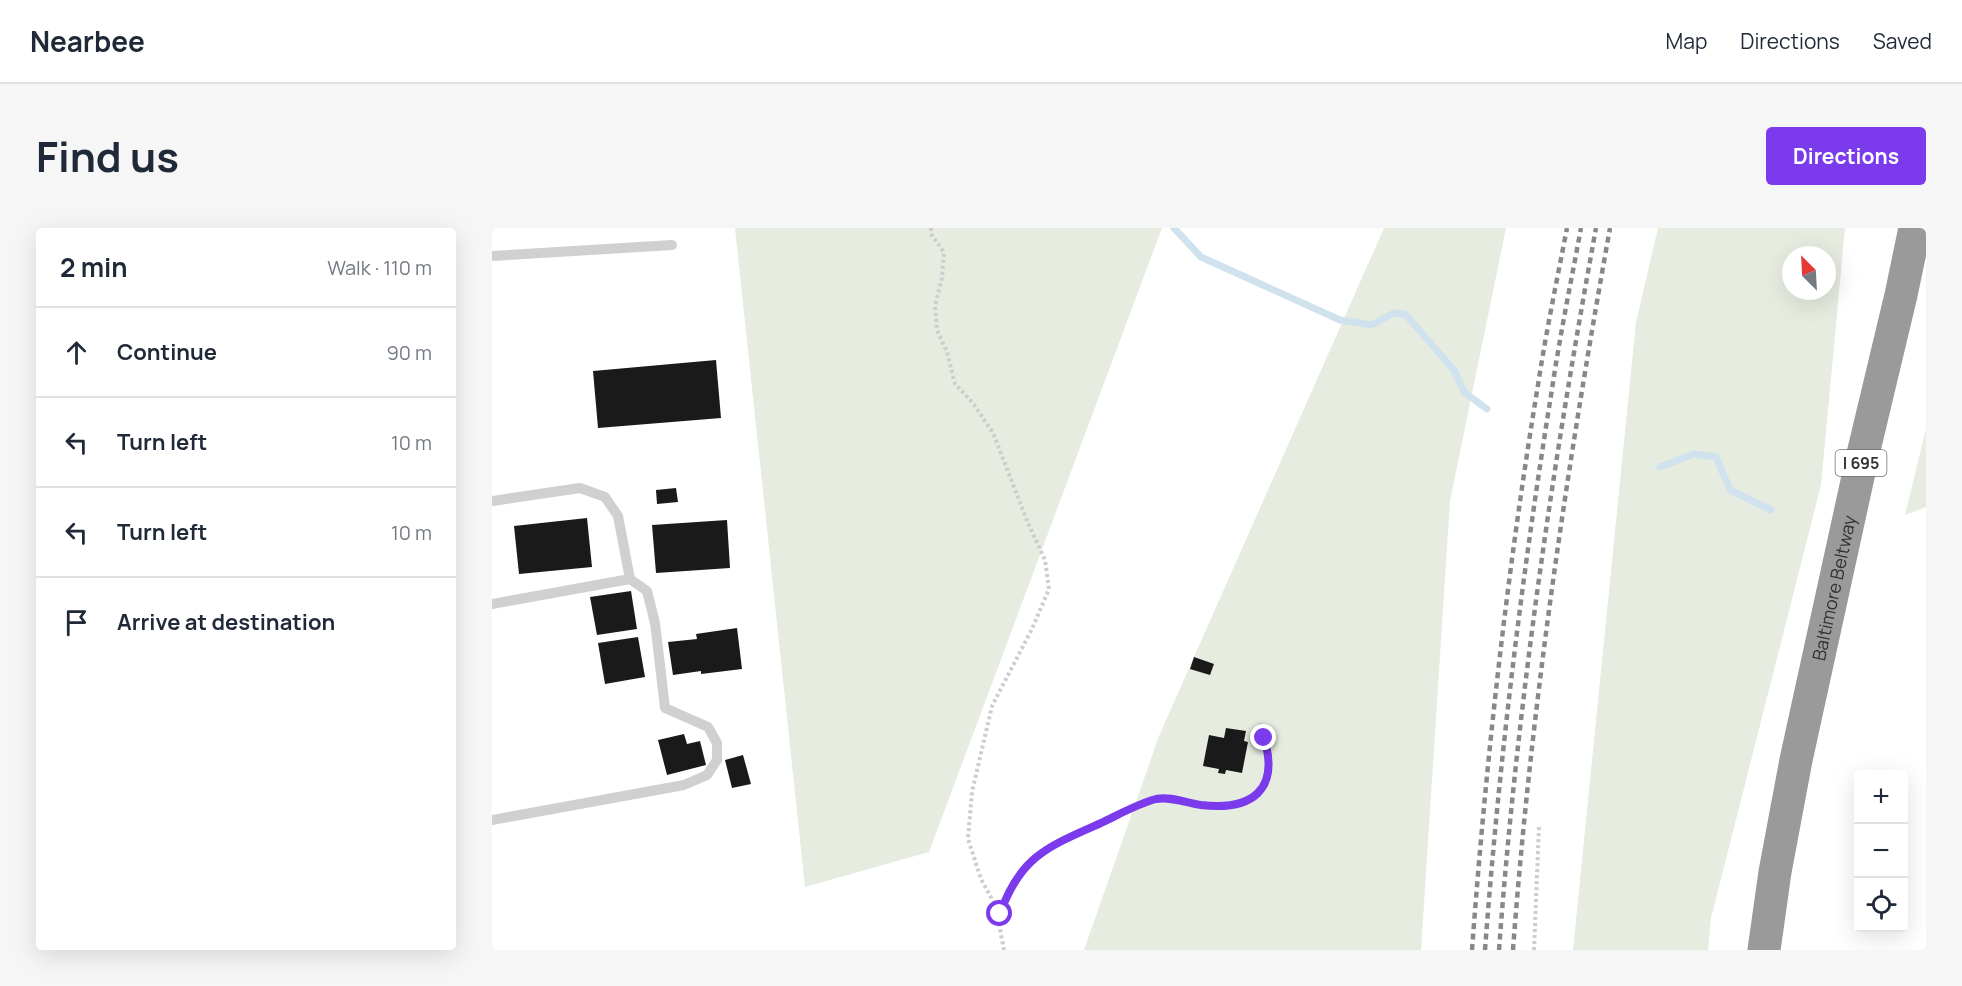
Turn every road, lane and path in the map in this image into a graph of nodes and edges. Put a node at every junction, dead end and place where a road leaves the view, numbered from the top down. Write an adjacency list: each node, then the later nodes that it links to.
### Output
1 (931, 228): 11 (path)
2 (1916, 228): 14 (highway, Baltimore Beltway / I 695)
3 (672, 245): 4 (lane)
4 (492, 256)
5 (492, 501): 6 (lane)
6 (630, 579): 7 (lane); 9 (lane)
7 (492, 604)
8 (1260, 722): 11 (path)
9 (492, 820)
10 (1539, 825): 13 (path)
11 (1000, 914): 12 (path)
12 (1004, 950)
13 (1534, 950)
14 (1764, 950)

